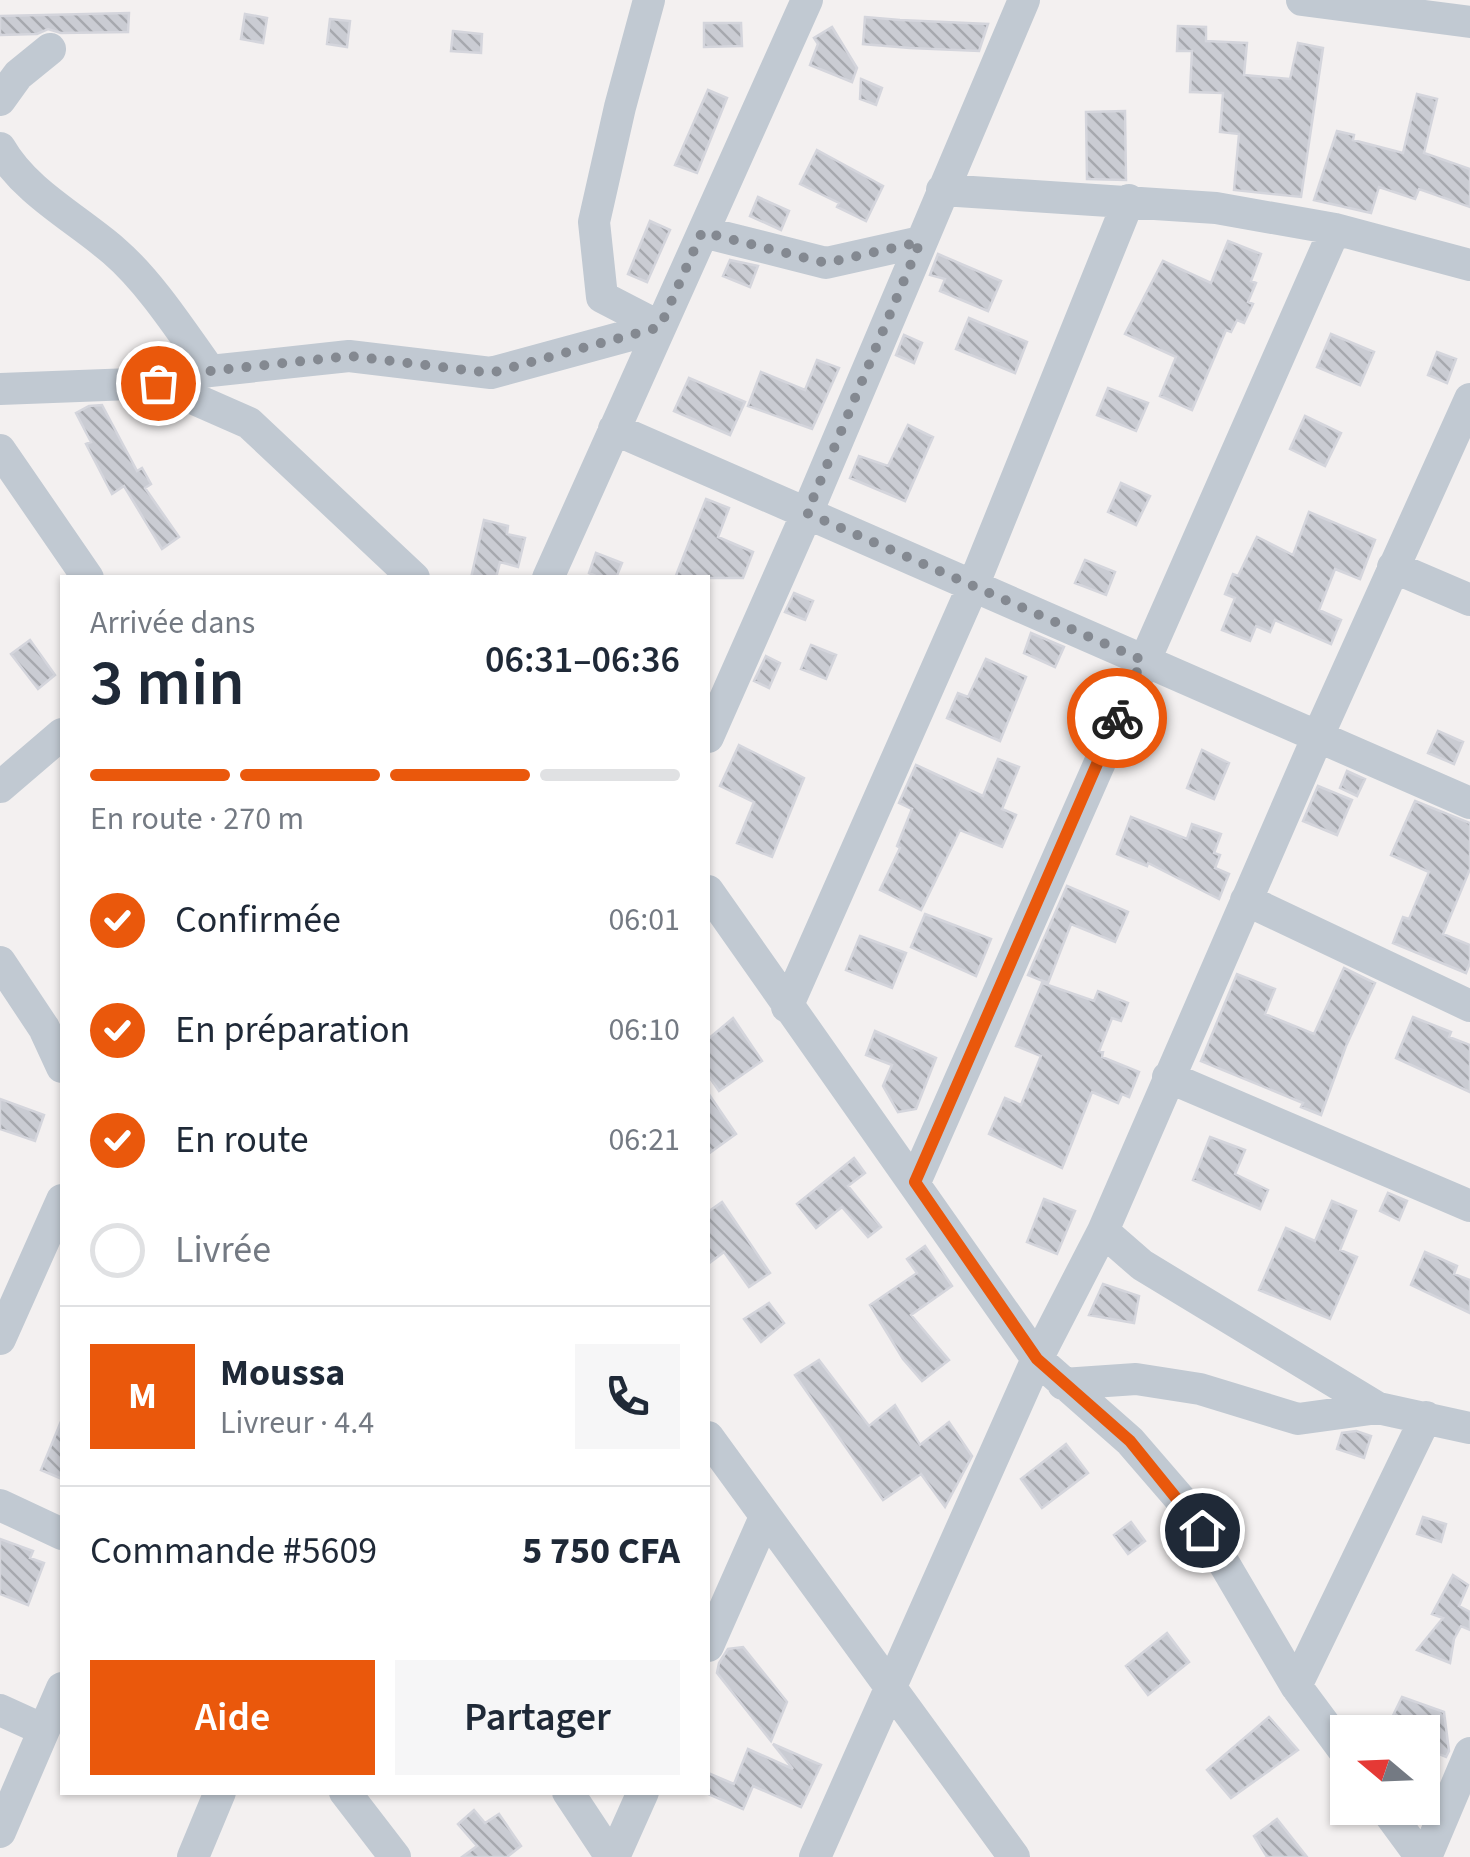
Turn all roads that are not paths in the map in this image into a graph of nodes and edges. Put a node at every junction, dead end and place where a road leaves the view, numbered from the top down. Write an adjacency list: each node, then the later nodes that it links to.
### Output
1 (649, 0): 15 (street)
2 (807, 0): 12 (street)
3 (1024, 0): 9 (street)
4 (1302, 0): 5 (street)
5 (1470, 22)
6 (50, 49): 7 (street)
7 (0, 100)
8 (0, 148): 16 (street)
9 (942, 190): 10 (street); 13 (street)
10 (1129, 200): 11 (street); 27 (street)
11 (1334, 229): 14 (street); 29 (street)
12 (702, 232): 13 (street); 15 (street)
13 (920, 242): 22 (street)
14 (1470, 265)
15 (660, 327): 16 (street); 20 (street)
16 (210, 371): 17 (street)
17 (158, 383): 18 (street); 25 (street)
18 (0, 390)
19 (1470, 400): 23 (street)
20 (614, 429): 22 (street); 26 (street)
21 (0, 450): 24 (street)
22 (807, 513): 27 (street); 30 (street)
23 (1393, 567): 28 (street); 32 (street)
24 (86, 575)
25 (411, 575)
26 (549, 575)
27 (972, 586): 29 (street); 39 (street)
28 (1470, 600)
29 (1142, 660): 32 (street); 42 (street)
30 (710, 732)
31 (60, 736): 33 (street)
32 (1318, 736): 34 (street); 36 (street)
33 (0, 788)
34 (1470, 803)
35 (710, 894): 39 (street)
36 (1246, 900): 38 (street); 41 (street)
37 (0, 962): 40 (street)
38 (1470, 1006)
39 (787, 1007): 42 (street)
40 (60, 1063)
41 (1168, 1077): 44 (street); 45 (street)
42 (915, 1182): 47 (street)
43 (60, 1204): 46 (street)
44 (1470, 1206)
45 (1102, 1231): 47 (street); 49 (street)
46 (0, 1338)
47 (1037, 1359): 48 (street); 58 (street)
48 (1062, 1384): 49 (street); 57 (street)
49 (1378, 1408): 50 (street)
50 (1426, 1417): 51 (street); 57 (street)
51 (1470, 1428)
52 (710, 1440): 54 (street)
53 (0, 1506): 55 (street)
54 (765, 1517): 56 (street); 58 (street)
55 (60, 1533)
56 (710, 1641)
57 (1296, 1686): 62 (street)
58 (890, 1690): 73 (street); 74 (street)
59 (60, 1693): 61 (street)
60 (0, 1710): 61 (street)
61 (44, 1730): 69 (street)
62 (1330, 1732)
63 (1470, 1753): 75 (street)
64 (219, 1795): 70 (street)
65 (348, 1795): 71 (street)
66 (570, 1795): 72 (street)
67 (641, 1795): 72 (street)
68 (1399, 1825): 75 (street)
69 (0, 1832)
70 (193, 1857)
71 (395, 1857)
72 (612, 1857)
73 (815, 1857)
74 (1014, 1857)
75 (1424, 1857)

